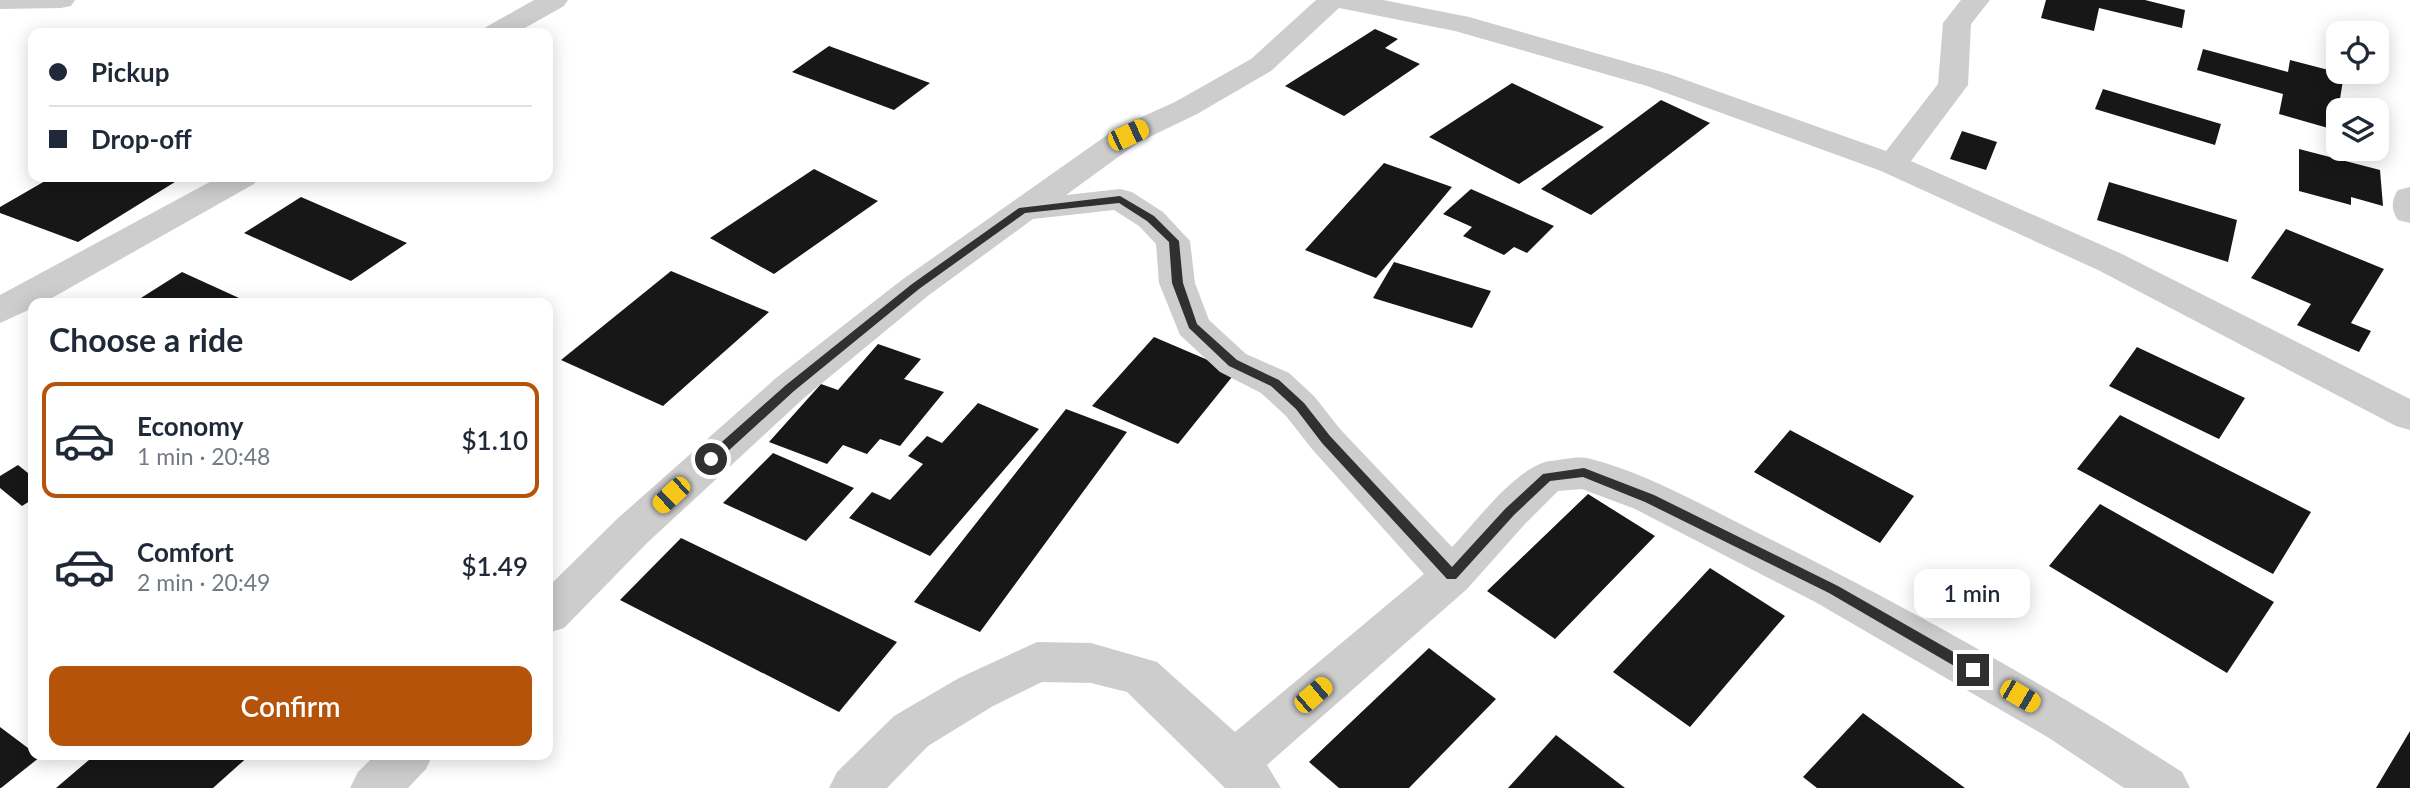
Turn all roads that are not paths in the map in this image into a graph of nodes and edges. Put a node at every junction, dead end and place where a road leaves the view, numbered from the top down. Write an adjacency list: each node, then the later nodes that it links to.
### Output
1 (61, 0): 6 (street)
2 (554, 0): 7 (street)
3 (1332, 0): 11 (street)
4 (1340, 0): 8 (street)
5 (1976, 0): 8 (street)
6 (0, 1)
7 (504, 28)
8 (1892, 164): 14 (street)
9 (233, 182): 13 (street)
10 (2410, 197): 12 (street)
11 (1022, 210): 15 (street); 16 (street)
12 (2410, 213)
13 (2, 303)
14 (2410, 416)
15 (1452, 576): 18 (street); 21 (street)
16 (553, 610)
17 (403, 760): 19 (street)
18 (1245, 776): 20 (street)
19 (375, 788)
20 (854, 788)
21 (2165, 788)

